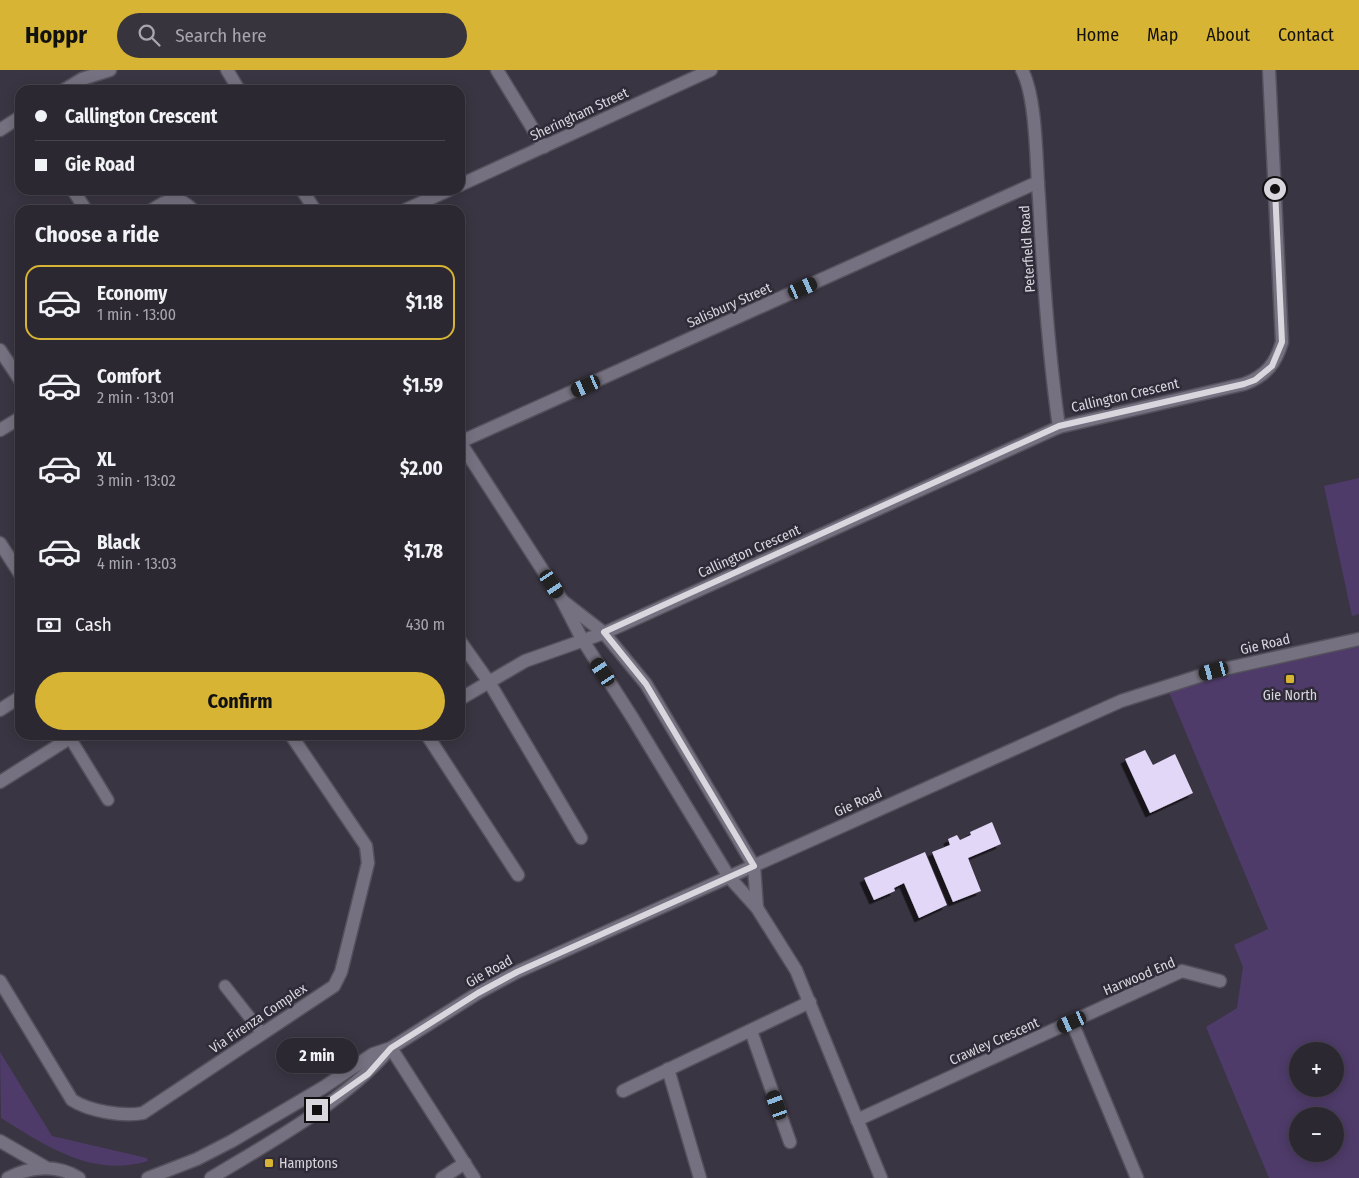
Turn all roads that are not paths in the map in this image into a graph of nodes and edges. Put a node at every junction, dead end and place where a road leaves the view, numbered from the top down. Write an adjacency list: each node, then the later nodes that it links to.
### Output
1 (110, 70): 7 (street)
2 (227, 70): 9 (street)
3 (497, 70): 12 (street)
4 (711, 70): 12 (street, Sheringham Street)
5 (1022, 70): 13 (street, Peterfield Road)
6 (1269, 70): 22 (street, Callington Crescent)
7 (79, 74): 8 (street)
8 (69, 85)
9 (236, 85)
10 (15, 120): 11 (street)
11 (0, 130)
12 (544, 146): 14 (street, Sheringham Street)
13 (1038, 182): 22 (street, Peterfield Road); 24 (street, Salisbury Street)
14 (465, 183)
15 (438, 195): 18 (street)
16 (160, 205): 17 (street)
17 (187, 205)
18 (416, 205)
19 (0, 350): 20 (street)
20 (15, 372)
21 (15, 421): 23 (street)
22 (1059, 426): 29 (street, Callington Crescent)
23 (0, 430)
24 (465, 440)
25 (465, 450): 28 (street)
26 (0, 543): 27 (street)
27 (15, 566)
28 (562, 600): 29 (street); 30 (street)
29 (604, 632): 30 (street, Callington Crescent); 44 (street)
30 (582, 639): 33 (street, Callington Crescent); 46 (street)
31 (1359, 639): 44 (street, Gie Road)
32 (465, 648): 33 (street)
33 (489, 682): 34 (street, Callington Crescent); 43 (street)
34 (465, 696)
35 (15, 700): 36 (street)
36 (0, 710)
37 (65, 740): 41 (street)
38 (73, 740): 42 (lane)
39 (294, 740): 54 (street, Via Firenza Complex)
40 (430, 740): 45 (street)
41 (0, 782)
42 (108, 800)
43 (581, 838)
44 (754, 866): 46 (street, Gie Road); 47 (street)
45 (518, 875)
46 (729, 877): 47 (street); 55 (street, Gie Road)
47 (757, 908): 51 (street)
48 (0, 981): 54 (street, Via Firenza Complex)
49 (1220, 981): 52 (street, Harwood End)
50 (225, 986): 54 (lane)
51 (810, 1002): 53 (street); 58 (street)
52 (1072, 1022): 58 (street, Crawley Crescent); 71 (street)
53 (751, 1031): 56 (street); 60 (street)
54 (262, 1033)
55 (391, 1048): 61 (street); 65 (street, Gie Road); 66 (street, Gie Road)
56 (668, 1070): 57 (street); 69 (street)
57 (624, 1090)
58 (856, 1120): 70 (street)
59 (0, 1140): 62 (street)
60 (790, 1142)
61 (465, 1164): 67 (street); 68 (street)
62 (47, 1168): 63 (street); 64 (street)
63 (8, 1178)
64 (79, 1178)
65 (148, 1178)
66 (211, 1178)
67 (442, 1178)
68 (474, 1178)
69 (700, 1178)
70 (881, 1178)
71 (1137, 1178)

